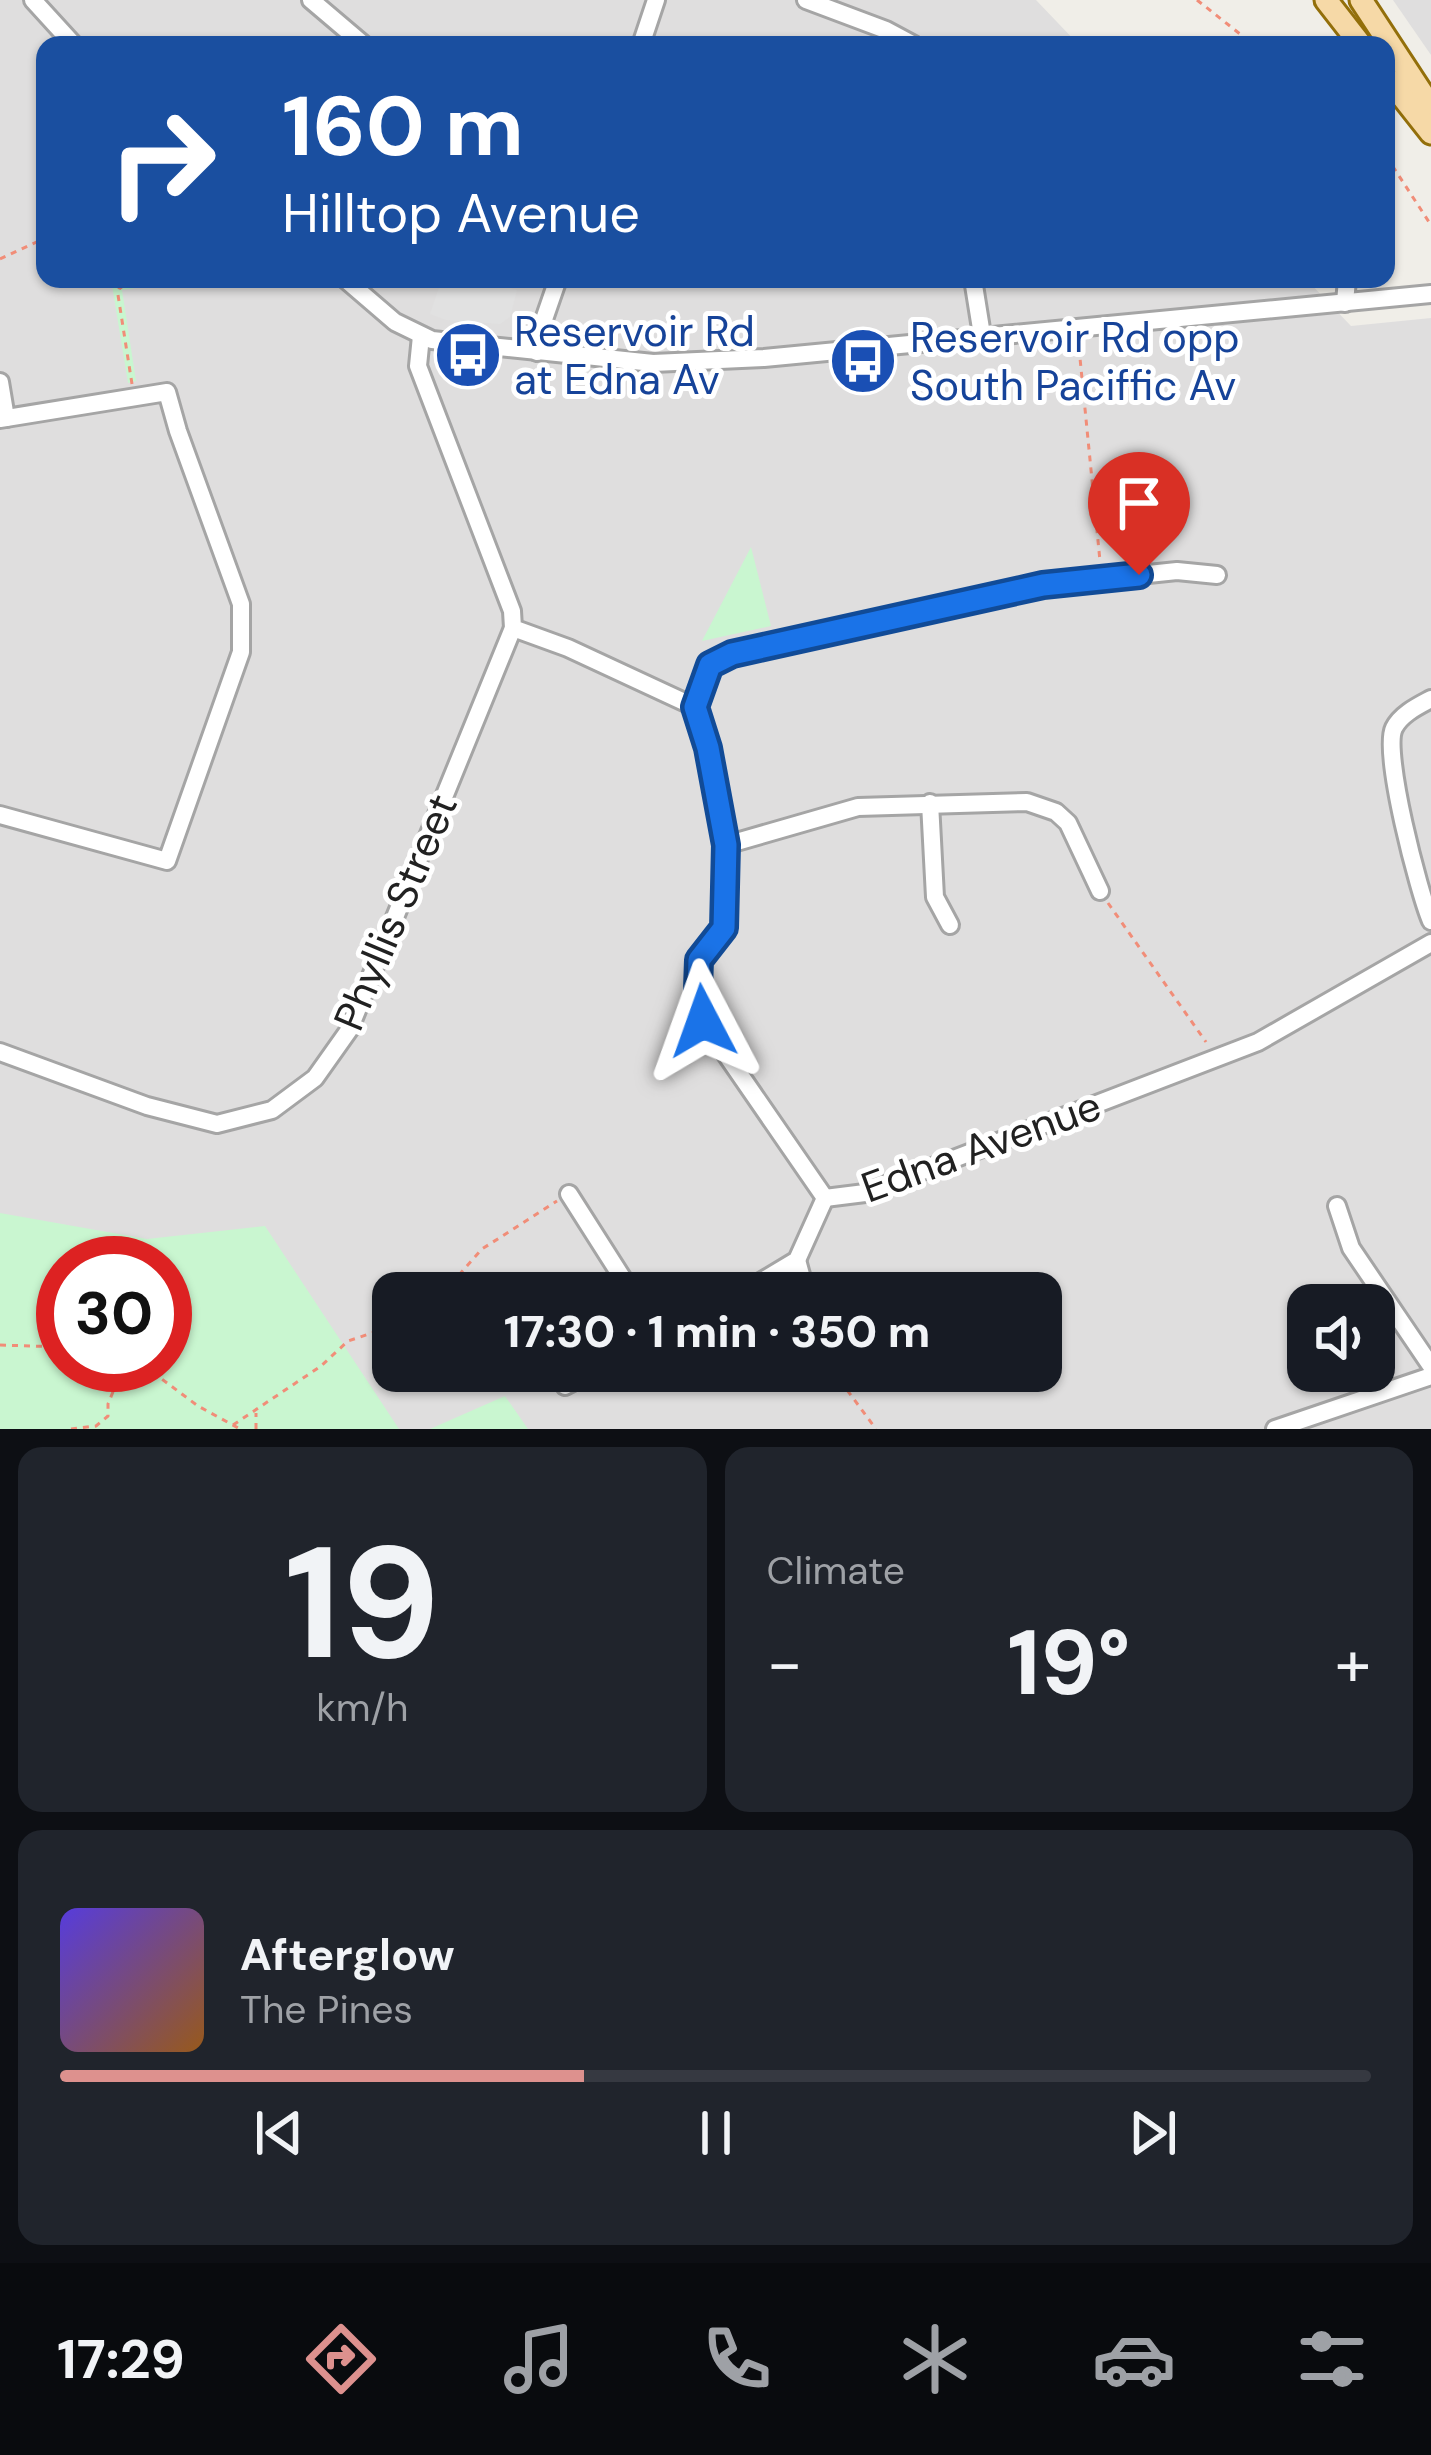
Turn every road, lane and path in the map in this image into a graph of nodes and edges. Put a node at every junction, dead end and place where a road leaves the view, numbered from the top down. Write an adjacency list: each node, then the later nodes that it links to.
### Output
1 (33, 0): 8 (street)
2 (311, 0): 9 (street)
3 (656, 0): 10 (street)
4 (806, 0): 11 (street)
5 (1197, 0): 12 (path)
6 (1326, 0): 13 (main road)
7 (1361, 0): 14 (main road)
8 (66, 36)
9 (353, 36)
10 (644, 36)
11 (897, 36)
12 (1243, 36)
13 (1354, 36)
14 (1385, 36)
15 (1395, 52): 17 (main road)
16 (1395, 88): 18 (main road)
17 (1431, 107)
18 (1431, 134)
19 (1395, 170): 20 (path)
20 (1431, 225)
21 (36, 242): 22 (path)
22 (0, 259)
23 (120, 288): 35 (path)
24 (355, 288): 31 (street)
25 (555, 288): 33 (street)
26 (974, 288): 30 (street)
27 (1346, 288): 29 (street)
28 (1431, 295): 29 (street)
29 (1345, 303): 30 (street)
30 (982, 335): 33 (street)
31 (421, 336): 33 (street); 39 (street)
32 (1079, 348): 38 (path)
33 (537, 352)
34 (0, 382): 36 (street)
35 (134, 398): 36 (street); 43 (street)
36 (3, 419)
37 (1216, 575): 38 (street)
38 (1102, 578): 41 (street)
39 (513, 628): 41 (street); 49 (street, Phyllis Street)
40 (1431, 699): 46 (street)
41 (695, 707): 44 (street, Edna Avenue)
42 (930, 803): 44 (street); 45 (street); 47 (street)
43 (0, 815)
44 (726, 845): 52 (street, Edna Avenue)
45 (1100, 891): 50 (path)
46 (1431, 921)
47 (950, 925)
48 (1431, 943): 50 (street, Edna Avenue)
49 (0, 1052)
50 (1217, 1058): 52 (street, Edna Avenue)
51 (569, 1194): 55 (path); 56 (street)
52 (825, 1198): 54 (street)
53 (1337, 1206): 62 (street)
54 (797, 1260): 57 (street); 58 (street)
55 (461, 1272)
56 (619, 1272)
57 (777, 1272)
58 (800, 1272)
59 (372, 1333): 67 (path)
60 (0, 1345): 61 (path)
61 (36, 1346)
62 (1431, 1366)
63 (1431, 1376): 73 (street)
64 (113, 1392): 69 (path)
65 (178, 1392): 68 (path)
66 (849, 1392): 72 (path)
67 (256, 1412): 68 (path); 71 (path)
68 (232, 1425): 70 (path)
69 (71, 1429)
70 (240, 1429)
71 (256, 1429)
72 (876, 1429)
73 (1275, 1429)

